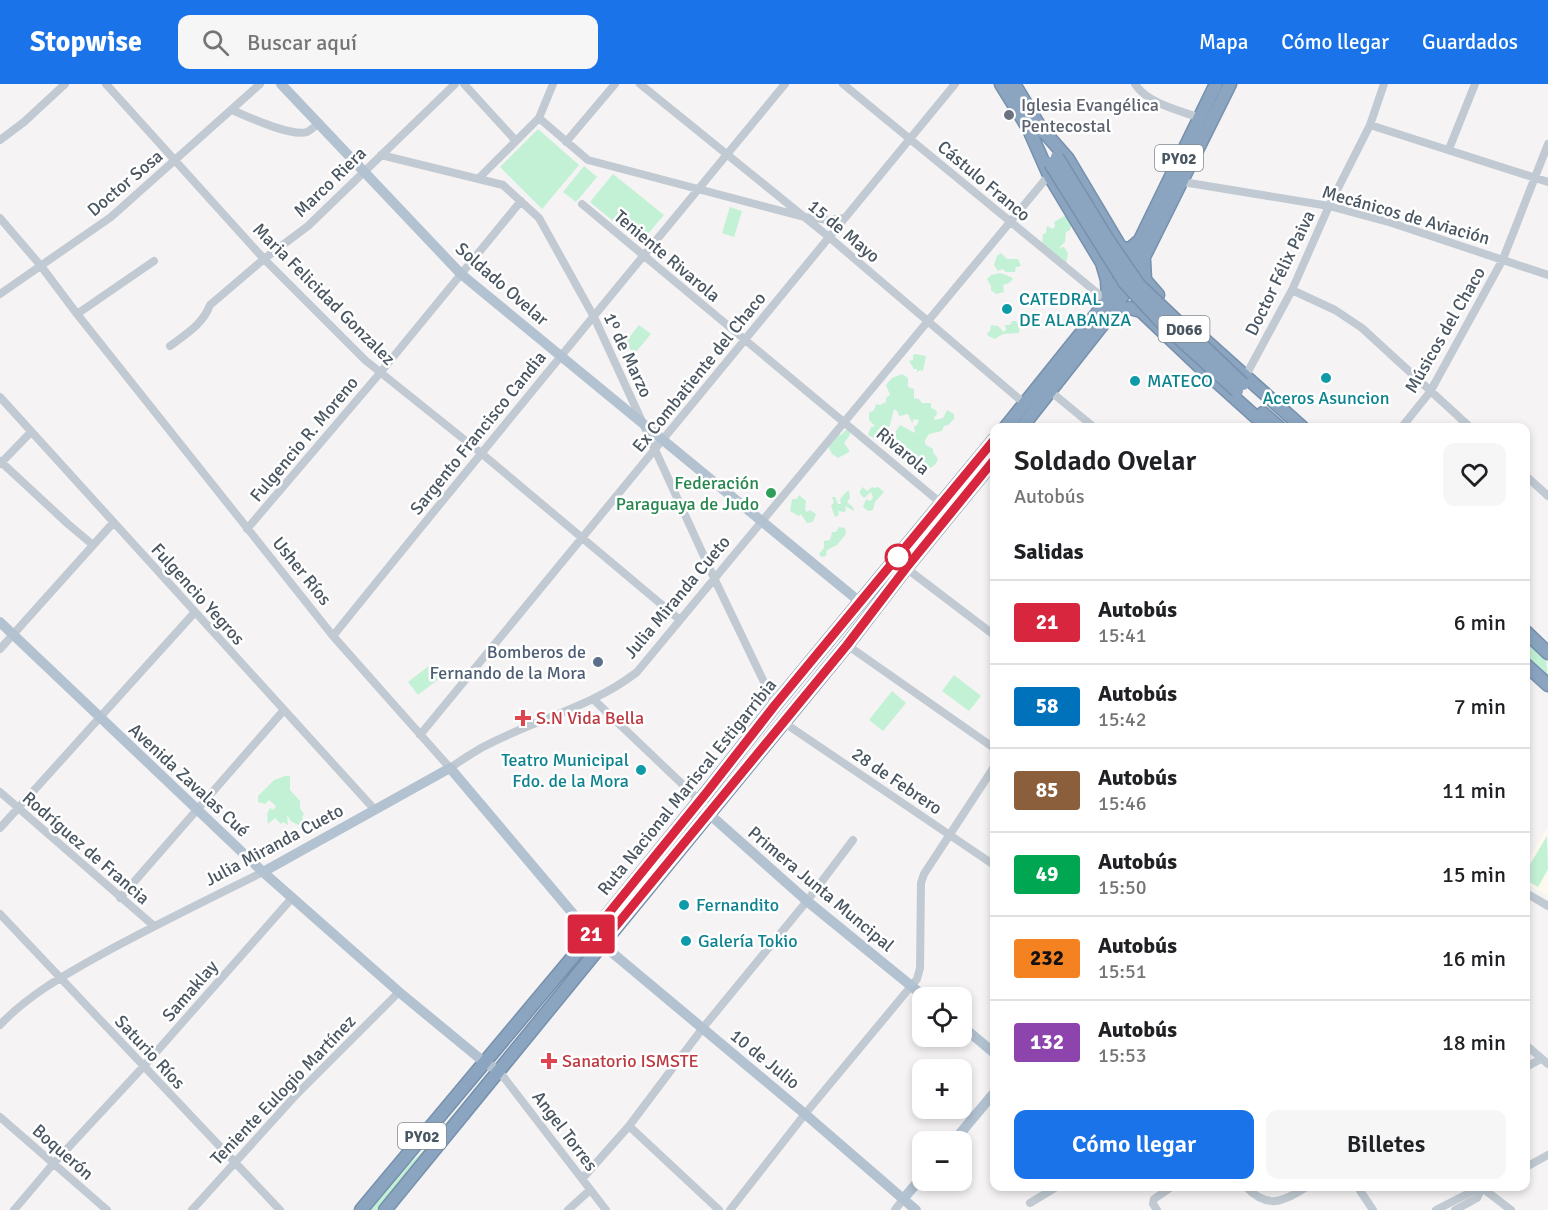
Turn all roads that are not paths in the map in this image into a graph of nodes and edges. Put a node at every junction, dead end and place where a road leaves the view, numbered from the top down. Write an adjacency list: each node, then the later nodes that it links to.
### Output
1 (65, 84): 27 (street)
2 (106, 84): 34 (street, Maria Felicidad Gonzalez)
3 (260, 84): 20 (street, Doctor Sosa)
4 (281, 84): 23 (main road, Soldado Ovelar)
5 (455, 84): 33 (street, Marco Riera)
6 (464, 84): 28 (street)
7 (553, 84): 21 (street)
8 (615, 84): 29 (street)
9 (640, 84): 32 (street, 15 de Mayo)
10 (785, 84): 32 (street, Sargento Francisco Candia)
11 (843, 84): 26 (street, Cástulo Franco)
12 (955, 84): 26 (street, Ex Combatiente del Chaco)
13 (1001, 84): 35 (highway, D066)
14 (1014, 84): 25 (highway, D066)
15 (1135, 84): 22 (street)
16 (1216, 84): 22 (highway, PY02)
17 (1230, 84): 39 (highway, PY02)
18 (1384, 84): 24 (street, Doctor Félix Paiva)
19 (1475, 84): 31 (street)
20 (232, 110): 23 (street); 34 (street, Doctor Sosa)
21 (538, 118): 28 (street); 29 (street)
22 (1200, 118): 49 (highway, PY02)
23 (319, 123): 36 (main road, Soldado Ovelar)
24 (1370, 124): 31 (street); 44 (street, Doctor Félix Paiva)
25 (1040, 127): 35 (highway, D066); 49 (highway)
26 (910, 138): 47 (street, Ex Combatiente del Chaco); 48 (street, Cástulo Franco)
27 (0, 140)
28 (516, 141): 37 (street)
29 (567, 141): 41 (street)
30 (1548, 144): 38 (street, Músicos del Chaco)
31 (1449, 149): 38 (street)
32 (727, 154): 41 (street, Sargento Francisco Candia); 45 (street, 15 de Mayo)
33 (381, 155): 36 (street, Marco Riera); 37 (street, 1º de Marzo)
34 (176, 160): 53 (street, Maria Felicidad Gonzalez); 56 (street, Doctor Sosa)
35 (1052, 165): 48 (street, Julia Miranda Cueto); 59 (highway, D066, bridge); 62 (highway)
36 (363, 172): 53 (street, Marco Riera); 57 (main road, Soldado Ovelar)
37 (479, 178): 42 (street, 1º de Marzo)
38 (1535, 178): 40 (street); 54 (street, Músicos del Chaco)
39 (1183, 182): 44 (street, Mecánicos de Aviación); 52 (highway, PY02)
40 (1548, 182)
41 (698, 190): 45 (street); 51 (street, Sargento Francisco Candia)
42 (521, 201): 57 (street, Fulgencio R. Moreno); 65 (street, 1º de Marzo)
43 (582, 204): 51 (street, Teniente Rivarola)
44 (1329, 206): 54 (street, Mecánicos de Aviación); 60 (street, Doctor Félix Paiva)
45 (804, 217): 47 (street); 50 (street, 15 de Mayo)
46 (0, 218): 56 (street, Usher Ríos)
47 (844, 218): 50 (street, Ex Combatiente del Chaco)
48 (1010, 221): 62 (street, Cástulo Franco); 66 (street, Julia Miranda Cueto)
49 (1144, 233): 59 (highway, PY02)
50 (829, 237): 66 (street, 15 de Mayo); 67 (street, Ex Combatiente del Chaco)
51 (645, 256): 65 (street, Sargento Francisco Candia); 67 (street, Teniente Rivarola)
52 (1145, 256): 59 (highway, PY02); 71 (highway)
53 (264, 259): 68 (street, Marco Riera); 70 (street, Maria Felicidad Gonzalez)
54 (1503, 259): 58 (street, Mecánicos de Aviación); 73 (street, Músicos del Chaco)
55 (154, 261): 63 (street)
56 (41, 266): 61 (street, Doctor Sosa); 63 (street, Usher Ríos)
57 (460, 274): 69 (main road, Soldado Ovelar); 70 (street, Fulgencio R. Moreno)
58 (1548, 275)
59 (1127, 277): 62 (highway, PY02); 64 (highway, PY02); 71 (highway, D066, bridge)
60 (1292, 290): 71 (street, Doctor Félix Paiva); 73 (street)
61 (0, 294)
62 (1108, 300): 75 (highway, PY02)
63 (77, 314): 99 (street, Usher Ríos)
64 (1110, 315): 72 (highway, PY02); 80 (highway)
65 (594, 317): 69 (street, Sargento Francisco Candia); 86 (street, 1º de Marzo)
66 (928, 321): 75 (street, 15 de Mayo); 76 (street, Julia Miranda Cueto)
67 (745, 339): 76 (street, Teniente Rivarola); 88 (street, Ex Combatiente del Chaco)
68 (170, 346)
69 (560, 356): 86 (main road, Soldado Ovelar); 91 (street, Sargento Francisco Candia)
70 (380, 373): 91 (street, Maria Felicidad Gonzalez); 99 (street, Fulgencio R. Moreno)
71 (1242, 384): 81 (highway, D066); 82 (highway, D066); 83 (highway)
72 (1050, 391): 78 (highway, PY02); 79 (street)
73 (1431, 392): 84 (street, Músicos del Chaco); 85 (street)
74 (0, 397): 87 (street, Fulgencio Yegros)
75 (1025, 404): 77 (highway, PY02)
76 (844, 422): 96 (street, Rivarola); 97 (street, Julia Miranda Cueto)
77 (1009, 423)
78 (1025, 423)
79 (1089, 423)
80 (1262, 423)
81 (1276, 423)
82 (1287, 423)
83 (1296, 423)
84 (1405, 423)
85 (1465, 423)
86 (644, 424): 88 (main road, Soldado Ovelar); 90 (street, 1º de Marzo)
87 (31, 432): 92 (street); 98 (street, Fulgencio Yegros)
88 (663, 439): 90 (street, Ex Combatiente del Chaco); 97 (main road, Soldado Ovelar)
89 (990, 445): 96 (highway, Ruta Nacional Mariscal Estigarribia / PY02)
90 (654, 449): 100 (street, Ex Combatiente del Chaco); 103 (street, 1º de Marzo)
91 (481, 453): 100 (street, Maria Felicidad Gonzalez); 112 (street, Sargento Francisco Candia)
92 (0, 462): 101 (street)
93 (990, 465): 102 (highway, Ruta Nacional Mariscal Estigarribia / PY02)
94 (1530, 480): 95 (street)
95 (1548, 496)
96 (942, 504): 104 (highway, Ruta Nacional Mariscal Estigarribia / PY02)
97 (762, 521): 103 (street, Julia Miranda Cueto); 104 (main road, Soldado Ovelar)
98 (113, 523): 101 (street); 105 (street, Fulgencio Yegros)
99 (247, 529): 112 (street, Usher Ríos)
100 (582, 537): 107 (street, Maria Felicidad Gonzalez); 124 (street, Ex Combatiente del Chaco)
101 (93, 544): 111 (street)
102 (906, 568): 109 (highway, Ruta Nacional Mariscal Estigarribia / PY02); 110 (street)
103 (714, 578): 107 (street, Julia Miranda Cueto); 120 (street, 1º de Marzo)
104 (860, 603): 106 (highway, Ruta Nacional Mariscal Estigarribia / PY02)
105 (195, 612): 121 (street, Fulgencio Yegros); 122 (street)
106 (847, 619): 109 (highway); 120 (highway, Ruta Nacional Mariscal Estigarribia / PY02)
107 (680, 620): 119 (street, Julia Miranda Cueto)
108 (0, 622): 111 (main road, Avenida Zavalas Cué)
109 (860, 628): 114 (highway, Ruta Nacional Mariscal Estigarribia / PY02)
110 (990, 632)
111 (12, 633): 115 (street); 122 (main road, Avenida Zavalas Cué)
112 (333, 636): 124 (street, Usher Ríos)
113 (1530, 636): 116 (highway)
114 (847, 645): 123 (highway, Ruta Nacional Mariscal Estigarribia / PY02); 125 (street)
115 (0, 649)
116 (1548, 653)
117 (1530, 669): 118 (highway)
118 (1548, 685)
119 (593, 699): 126 (street, Julia Miranda Cueto); 129 (street)
120 (775, 705): 129 (highway, Ruta Nacional Mariscal Estigarribia / PY02)
121 (284, 710): 131 (street); 132 (street, Fulgencio Yegros)
122 (100, 718): 130 (street); 131 (main road, Avenida Zavalas Cué)
123 (783, 722): 133 (highway, Ruta Nacional Mariscal Estigarribia / PY02); 135 (street, 28 de Febrero)
124 (420, 735): 126 (street, Usher Ríos)
125 (990, 745)
126 (450, 768): 132 (main road, Julia Miranda Cueto); 146 (main road, Usher Ríos)
127 (990, 773): 135 (street)
128 (0, 792): 130 (street, Rodríguez de Francia)
129 (700, 801): 133 (main road, Primera Junta Muncipal); 146 (highway, Ruta Nacional Mariscal Estigarribia / PY02)
130 (18, 808): 134 (street); 140 (street, Rodríguez de Francia)
131 (196, 810): 138 (main road, Avenida Zavalas Cué); 140 (street)
132 (375, 810): 138 (main road, Julia Miranda Cueto)
133 (708, 813): 142 (main road, Primera Junta Muncipal); 147 (highway, Ruta Nacional Mariscal Estigarribia / PY02)
134 (0, 828)
135 (950, 835): 137 (street, 28 de Febrero); 149 (street)
136 (853, 840): 142 (street)
137 (990, 862)
138 (263, 872): 141 (main road, Avenida Zavalas Cué); 145 (street, Julia Miranda Cueto)
139 (1530, 895): 143 (street)
140 (120, 898): 145 (street, Rodríguez de Francia)
141 (292, 898): 150 (main road, Avenida Zavalas Cué); 158 (street, Samaklay)
142 (807, 901): 149 (main road, Primera Junta Muncipal); 152 (street)
143 (1548, 906)
144 (0, 914): 148 (street, Saturio Ríos)
145 (154, 926): 148 (street, Julia Miranda Cueto)
146 (591, 935): 147 (main road, 10 de Julio); 156 (highway, Ruta Nacional Mariscal Estigarribia / PY02)
147 (601, 944): 152 (main road, 10 de Julio); 159 (highway, Ruta Nacional Mariscal Estigarribia / PY02)
148 (61, 978): 151 (street, Julia Miranda Cueto); 158 (street, Saturio Ríos)
149 (912, 986): 161 (street)
150 (399, 992): 156 (main road, Avenida Zavalas Cué); 166 (street, Teniente Eulogio Martínez)
151 (0, 1025)
152 (702, 1029): 161 (main road, 10 de Julio); 163 (street)
153 (972, 1034): 155 (main road)
154 (1530, 1049): 157 (street)
155 (990, 1050)
156 (484, 1062): 159 (main road, Avenida Zavalas Cué); 187 (highway, Ruta Nacional Mariscal Estigarribia / PY02)
157 (1544, 1062)
158 (143, 1067): 166 (street, Saturio Ríos); 167 (street, Samaklay)
159 (499, 1071): 169 (street, Angel Torres); 188 (highway, Ruta Nacional Mariscal Estigarribia / PY02)
160 (990, 1098): 164 (main road)
161 (805, 1114): 180 (main road, 10 de Julio); 192 (street)
162 (0, 1117): 167 (street, Boquerón)
163 (629, 1126): 169 (street); 191 (street)
164 (962, 1131)
165 (1548, 1155): 168 (street)
166 (234, 1162): 185 (street, Teniente Eulogio Martínez); 186 (street, Saturio Ríos)
167 (53, 1164): 183 (street, Samaklay); 184 (street, Boquerón)
168 (1530, 1165)
169 (582, 1179): 171 (street, Angel Torres)
170 (912, 1189): 180 (main road)
171 (591, 1190): 189 (street); 190 (street, Angel Torres)
172 (1050, 1191): 181 (street)
173 (1164, 1191): 182 (street)
174 (1249, 1191): 175 (street)
175 (1300, 1191)
176 (1360, 1191): 195 (street)
177 (1473, 1191): 196 (street)
178 (1481, 1191): 197 (street)
179 (1487, 1191): 198 (street)
180 (904, 1198): 193 (street); 194 (main road, 10 de Julio)
181 (1030, 1203)
182 (1155, 1207)
183 (14, 1210)
184 (107, 1210)
185 (192, 1210)
186 (280, 1210)
187 (361, 1210)
188 (385, 1210)
189 (568, 1210)
190 (606, 1210)
191 (719, 1210)
192 (730, 1210)
193 (895, 1210)
194 (916, 1210)
195 (1373, 1210)
196 (1436, 1210)
197 (1455, 1210)
198 (1511, 1210)

